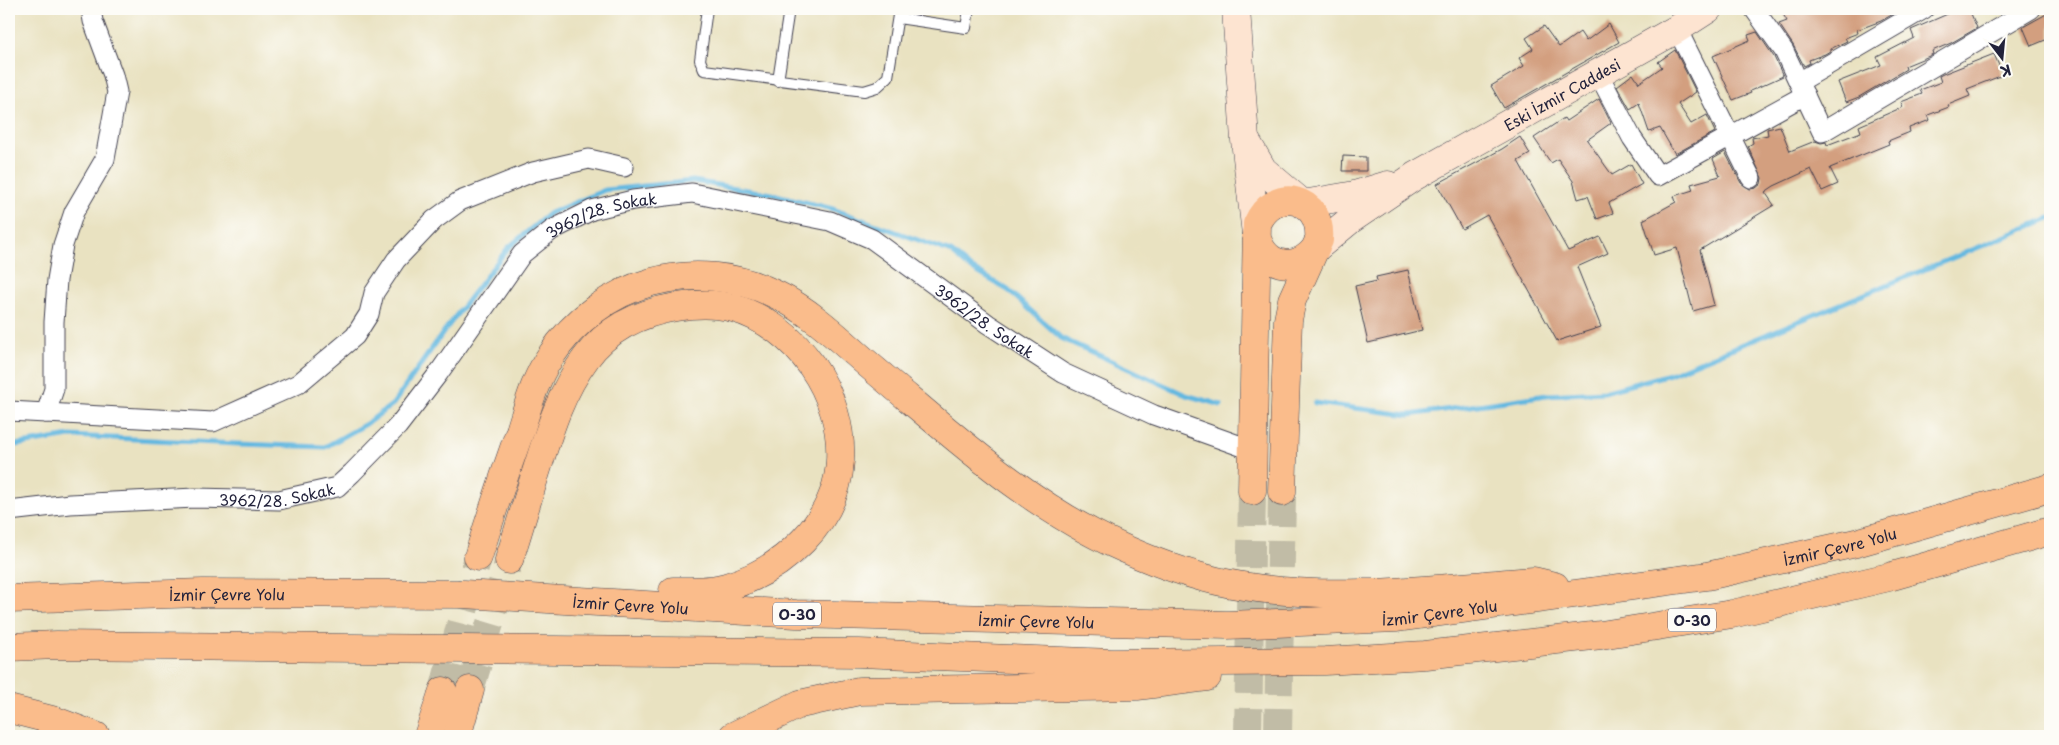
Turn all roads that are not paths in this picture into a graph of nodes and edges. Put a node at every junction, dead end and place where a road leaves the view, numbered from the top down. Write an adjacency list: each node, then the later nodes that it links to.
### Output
1 (91, 9): 24 (street)
2 (707, 9): 13 (lane)
3 (788, 9): 13 (lane)
4 (969, 9): 10 (lane)
5 (1236, 9): 16 (street)
6 (1708, 9): 11 (street, Eski İzmir Caddesi)
7 (1754, 9): 14 (street)
8 (1924, 9): 14 (street)
9 (2031, 9): 14 (street)
10 (898, 14): 13 (lane)
11 (1677, 29): 12 (street, Eski İzmir Caddesi); 15 (street)
12 (1598, 73): 15 (street); 18 (street, Eski İzmir Caddesi)
13 (778, 81)
14 (1802, 89): 15 (street)
15 (1730, 137): 19 (street)
16 (1245, 140): 20 (street); 21 (street)
17 (624, 167): 24 (street)
18 (1415, 176): 20 (street, Eski İzmir Caddesi); 22 (street, Eski İzmir Caddesi)
19 (1751, 178)
20 (1303, 204): 21 (main road); 22 (main road)
21 (1256, 234): 22 (main road); 25 (main road)
22 (1315, 249): 28 (main road)
23 (9, 412): 24 (street)
24 (46, 413)
25 (1252, 450): 27 (main road); 29 (street, 3962/28. Sokak)
26 (2050, 488): 33 (main road, İzmir Çevre Yolu / O-30)
27 (1252, 491)
28 (1282, 492)
29 (9, 511)
30 (2050, 531): 37 (main road, O-30)
31 (478, 557): 33 (main road)
32 (509, 560): 34 (main road)
33 (1583, 592): 34 (main road, İzmir Çevre Yolu / O-30)
34 (464, 594): 35 (main road, İzmir Çevre Yolu / O-30)
35 (9, 599)
36 (9, 648): 37 (main road, O-30)
37 (1325, 661): 44 (main road)
38 (470, 690): 43 (main road)
39 (442, 691): 42 (main road)
40 (9, 708): 41 (main road)
41 (96, 736)
42 (428, 736)
43 (457, 736)
44 (733, 736)

